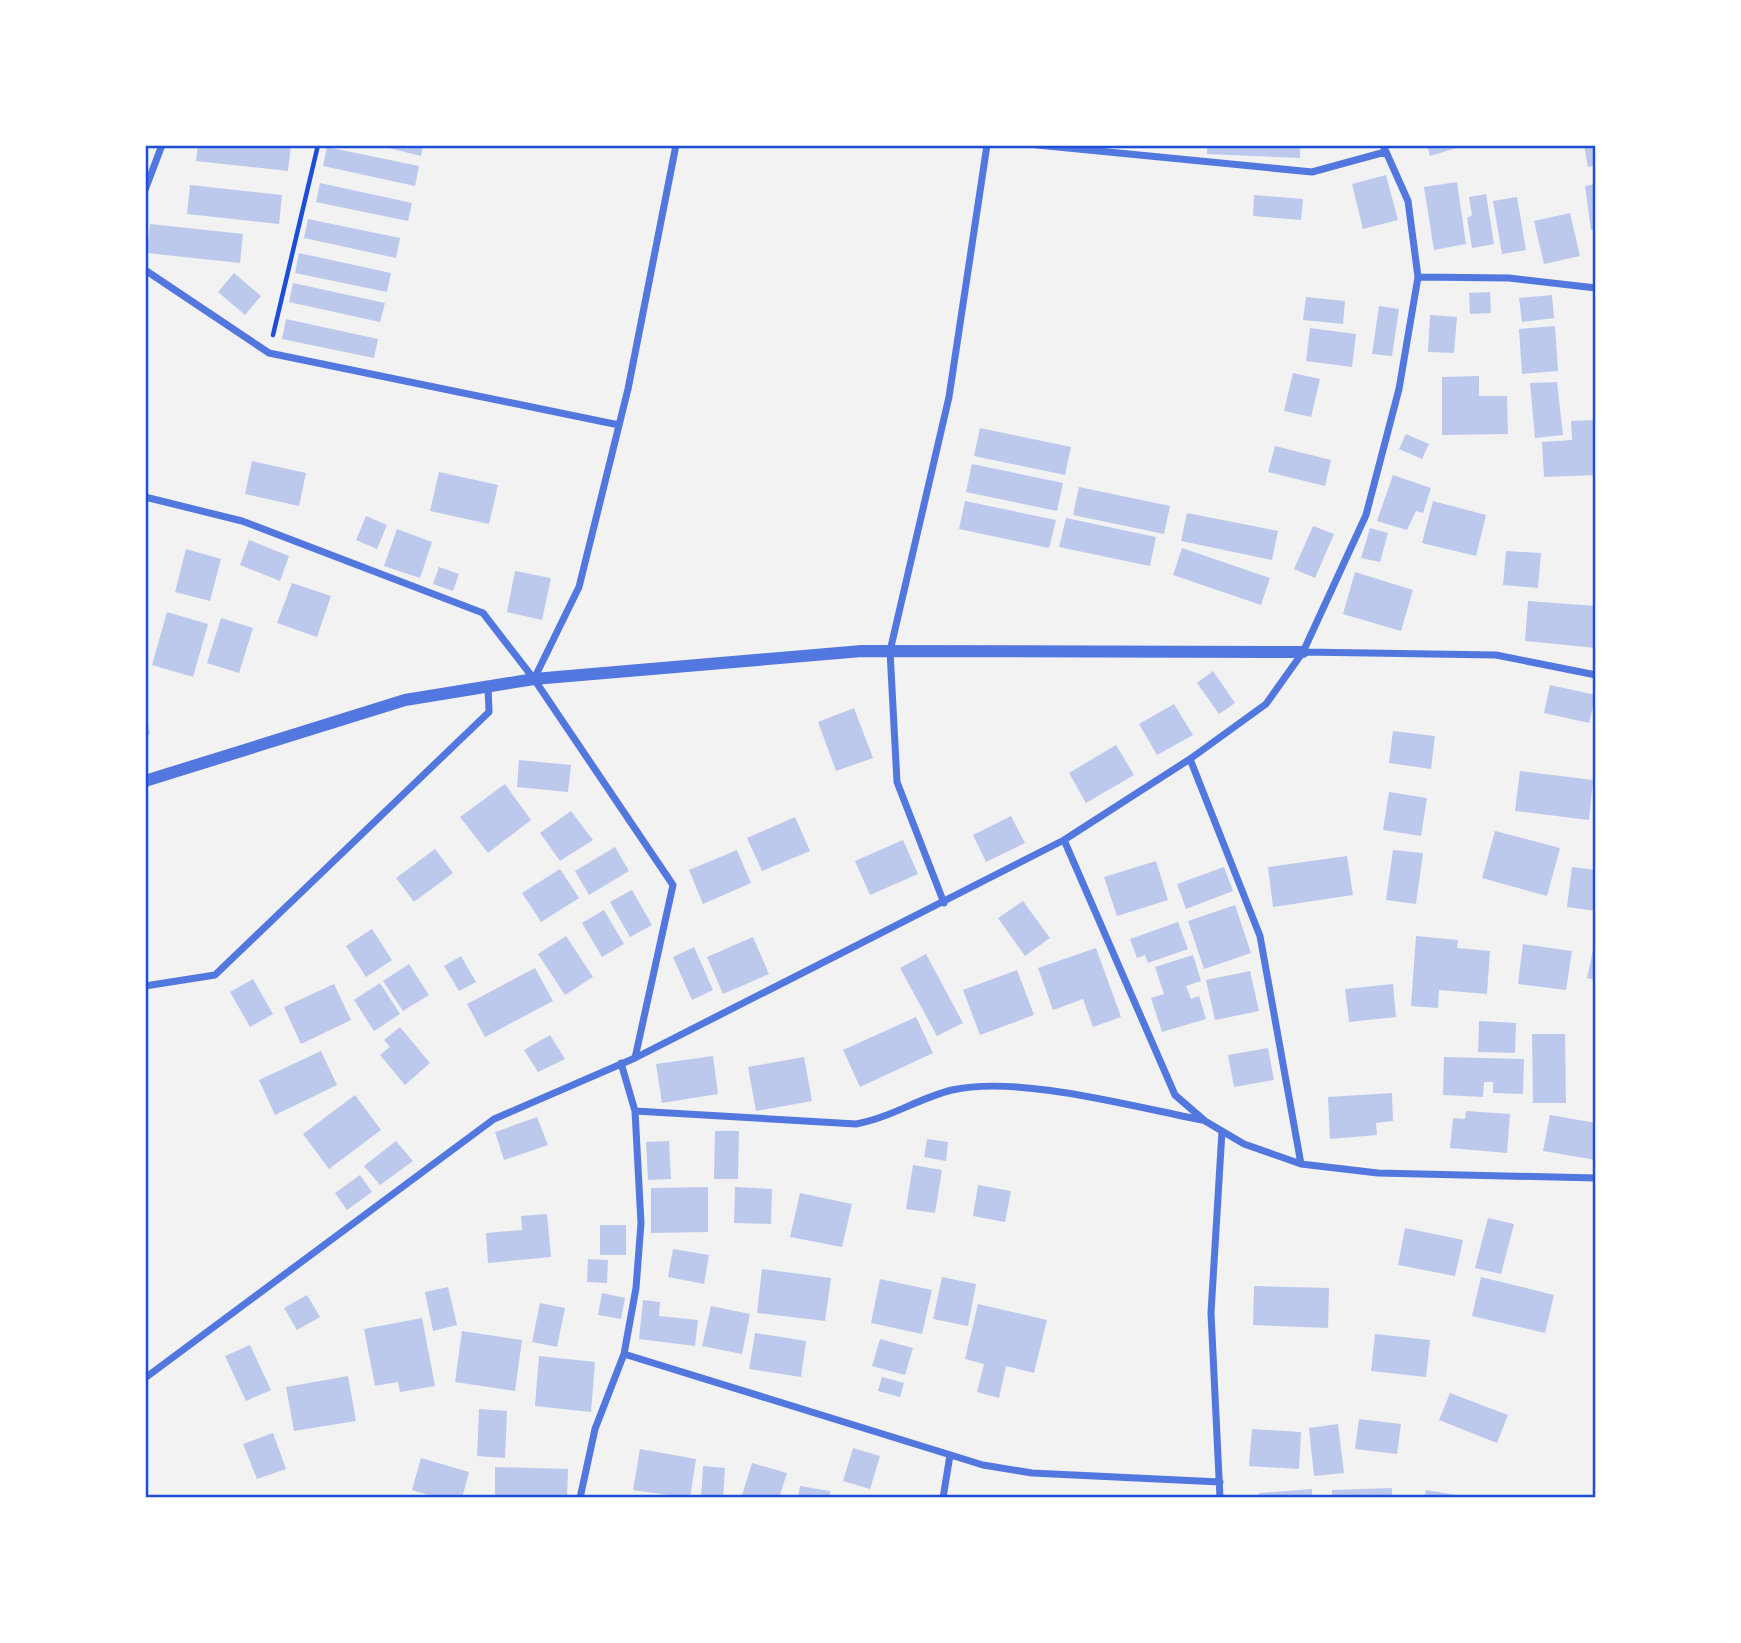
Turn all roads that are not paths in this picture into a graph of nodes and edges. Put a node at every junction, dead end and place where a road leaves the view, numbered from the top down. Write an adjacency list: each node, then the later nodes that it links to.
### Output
1 (162, 145): 6 (street)
2 (676, 145): 10 (street)
3 (987, 145): 12 (street)
4 (1037, 145): 5 (street)
5 (1384, 149): 8 (street)
6 (145, 190)
7 (145, 270): 10 (street)
8 (1418, 278): 9 (street); 13 (street)
9 (1596, 288)
10 (619, 425): 15 (street)
11 (145, 497): 15 (street)
12 (890, 651): 13 (street); 15 (street); 20 (street)
13 (1304, 652): 14 (street); 17 (street)
14 (1596, 675)
15 (534, 678): 16 (street); 22 (street)
16 (488, 686): 18 (street); 21 (street)
17 (1190, 759): 19 (street); 27 (street)
18 (145, 781)
19 (1064, 840): 20 (street); 25 (street)
20 (944, 903): 22 (street)
21 (145, 986)
22 (635, 1058): 23 (street)
23 (621, 1063): 24 (street); 30 (street)
24 (635, 1111): 25 (street); 29 (street)
25 (1205, 1121): 26 (street)
26 (1222, 1131): 27 (street); 32 (street)
27 (1301, 1164): 28 (street)
28 (1596, 1178)
29 (624, 1354): 31 (street); 33 (street)
30 (145, 1378)
31 (950, 1455): 32 (street); 34 (street)
32 (1220, 1482): 35 (street)
33 (580, 1498)
34 (943, 1498)
35 (1220, 1498)

